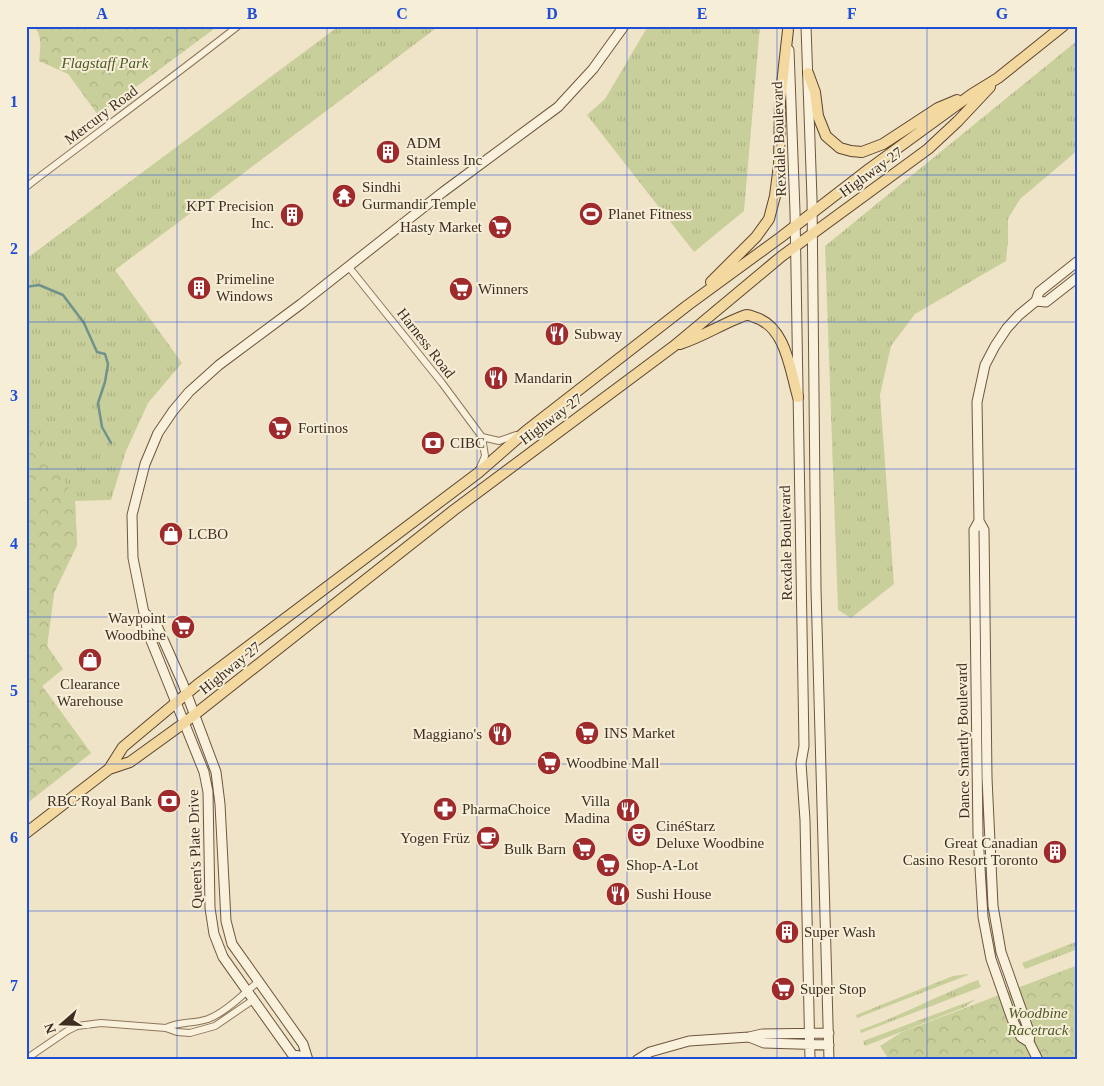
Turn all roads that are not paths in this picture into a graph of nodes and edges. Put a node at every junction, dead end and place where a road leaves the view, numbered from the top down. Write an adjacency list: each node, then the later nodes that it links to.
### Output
1 (238, 26): 9 (street, Mercury Road)
2 (624, 26): 15 (street, Queen's Plate Drive)
3 (806, 26): 6 (street, Rexdale Boulevard)
4 (1062, 26): 7 (main road, Highway 27)
5 (788, 28): 11 (street, Rexdale Boulevard); 18 (main road)
6 (808, 73): 8 (main road); 10 (street, Rexdale Boulevard)
7 (998, 78): 8 (main road, Highway 27); 12 (main road, Highway 27)
8 (972, 94): 10 (main road, Highway 27)
9 (26, 187)
10 (812, 212): 11 (main road, Highway 27); 12 (street, Rexdale Boulevard)
11 (795, 226): 13 (street, Rexdale Boulevard); 18 (main road, Highway 27)
12 (812, 233): 13 (main road, Highway 27); 38 (street, Rexdale Boulevard)
13 (795, 246): 19 (main road, Highway 27); 20 (street, Rexdale Boulevard)
14 (1078, 261): 17 (street, Dance Smartly Boulevard)
15 (348, 266): 22 (street, Harness Road); 24 (street, Queen's Plate Drive)
16 (1078, 277): 17 (street, Dance Smartly Boulevard)
17 (1036, 301): 47 (street, Dance Smartly Boulevard)
18 (688, 305): 21 (main road, Highway 27)
19 (674, 346): 20 (main road); 27 (main road, Highway 27)
20 (798, 398): 37 (street, Rexdale Boulevard)
21 (526, 431): 22 (street); 23 (main road, Highway 27)
22 (482, 437): 23 (street)
23 (478, 473): 25 (main road, Highway 27)
24 (146, 614): 25 (street, Queen's Plate Drive); 26 (street, Queen's Plate Drive)
25 (186, 694): 26 (main road, Highway 27); 27 (street, Queen's Plate Drive)
26 (176, 701): 28 (street, Queen's Plate Drive); 29 (main road, Highway 27)
27 (194, 715): 28 (main road, Highway 27); 32 (street, Queen's Plate Drive)
28 (184, 722): 29 (main road, Highway 27); 31 (street, Queen's Plate Drive)
29 (109, 769): 30 (main road, Highway 27)
30 (26, 833)
31 (210, 859): 32 (street); 34 (street, Queen's Plate Drive)
32 (223, 859): 33 (street, Queen's Plate Drive)
33 (258, 982): 34 (street); 43 (street, Queen's Plate Drive)
34 (247, 991): 35 (street, Queen's Plate Drive); 36 (street)
35 (253, 1000): 36 (street); 43 (street, Queen's Plate Drive)
36 (166, 1028): 42 (street)
37 (810, 1033): 38 (street); 39 (street); 40 (street, Rexdale Boulevard)
38 (829, 1033): 41 (street, Rexdale Boulevard)
39 (750, 1037): 40 (street); 44 (street)
40 (810, 1045): 41 (street); 45 (street, Rexdale Boulevard)
41 (829, 1045): 46 (street, Rexdale Boulevard)
42 (26, 1059)
43 (307, 1059)
44 (637, 1060)
45 (810, 1060)
46 (830, 1060)
47 (1038, 1060)

